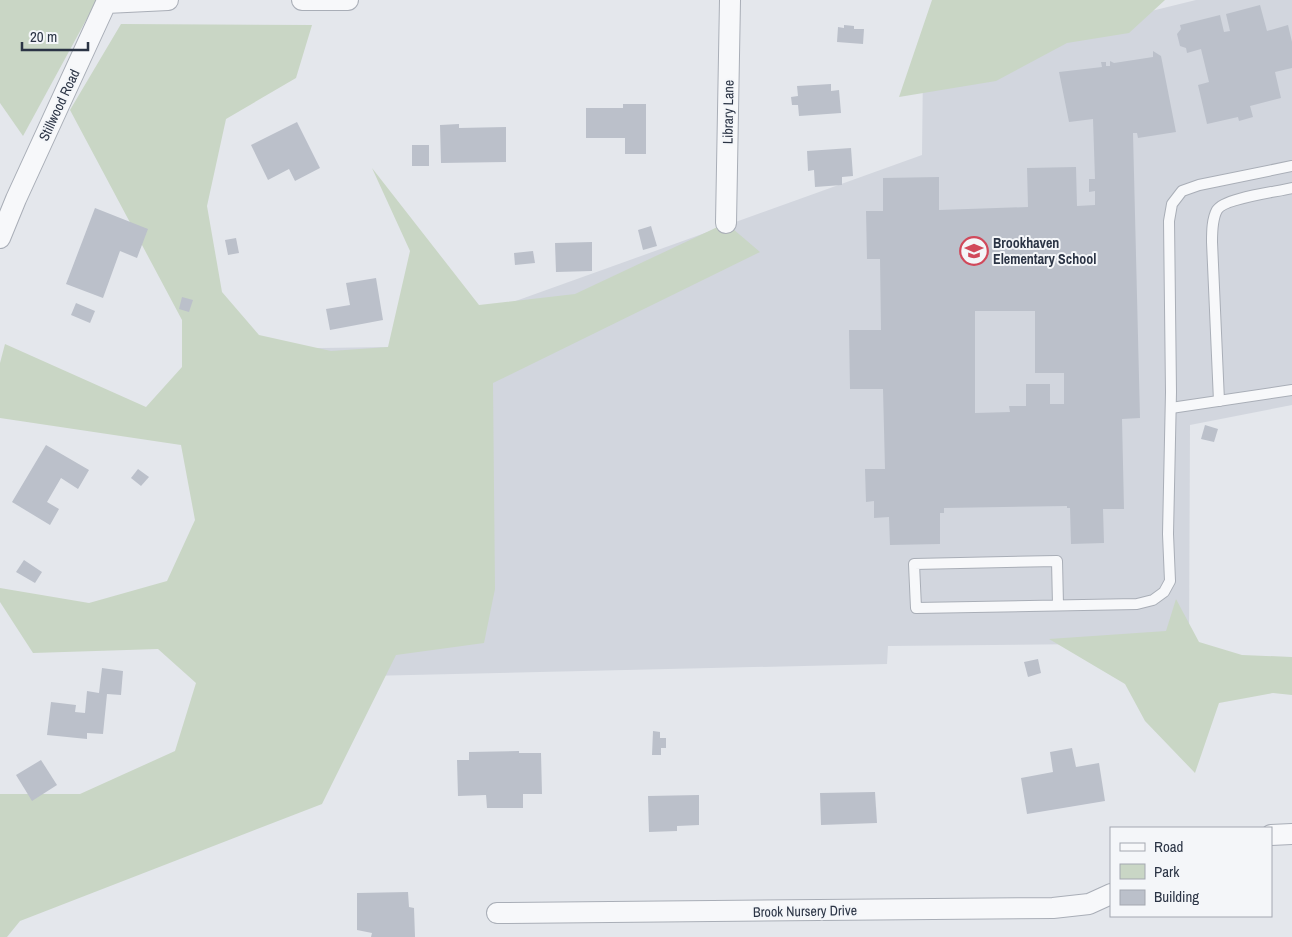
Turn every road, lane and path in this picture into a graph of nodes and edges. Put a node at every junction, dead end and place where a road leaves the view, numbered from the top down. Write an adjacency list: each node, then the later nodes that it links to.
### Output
1 (168, 0): 8 (street, Stillwood Road)
2 (302, 0): 3 (street)
3 (348, 0)
4 (730, 0): 7 (street, Library Lane)
5 (1292, 166): 11 (lane)
6 (1292, 188): 10 (lane)
7 (726, 223)
8 (0, 238)
9 (1292, 390): 10 (lane)
10 (1219, 401): 11 (lane)
11 (1171, 408): 12 (lane)
12 (1058, 605): 12 (lane)
13 (1292, 834): 14 (street)
14 (1272, 835)
15 (1110, 894): 16 (street, Brook Nursery Drive)
16 (497, 913)

